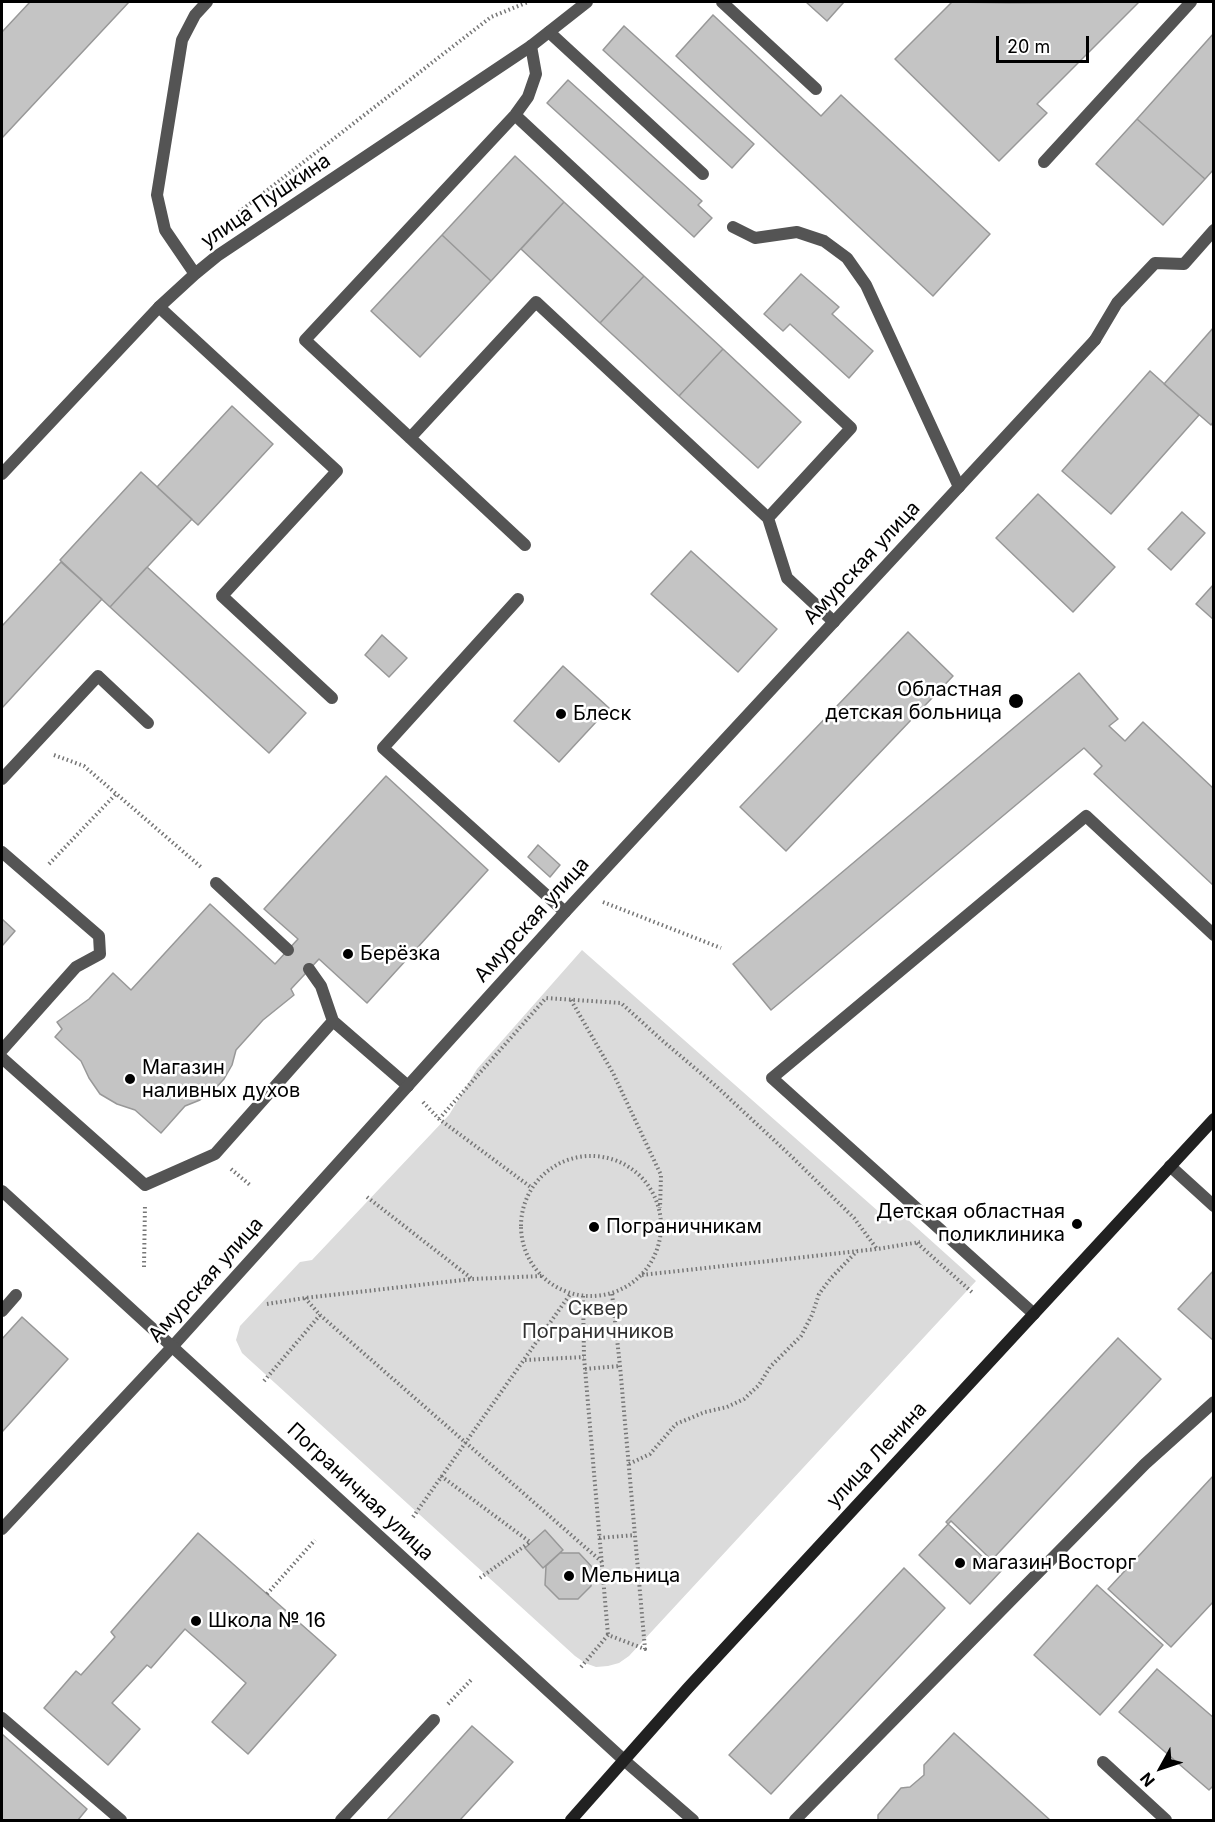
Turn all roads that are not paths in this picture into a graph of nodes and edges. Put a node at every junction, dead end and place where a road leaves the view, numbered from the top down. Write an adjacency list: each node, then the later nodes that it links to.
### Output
1 (207, 2): 13 (street)
2 (587, 2): 5 (street, улица Пушкина)
3 (722, 2): 7 (street)
4 (1191, 2): 9 (street)
5 (549, 32): 6 (street, улица Пушкина); 10 (street)
6 (531, 46): 8 (street); 13 (street, улица Пушкина)
7 (816, 89)
8 (515, 115): 15 (street); 18 (street)
9 (1044, 162)
10 (703, 174)
11 (733, 227): 17 (street)
12 (1214, 230): 17 (street, Амурская улица)
13 (195, 274): 14 (street, улица Пушкина)
14 (159, 307): 16 (street, улица Пушкина); 22 (street)
15 (410, 438): 18 (street); 19 (street)
16 (2, 474)
17 (959, 487): 21 (street, Амурская улица)
18 (768, 518): 21 (street)
19 (525, 545)
20 (518, 598): 27 (street)
21 (834, 622): 27 (street, Амурская улица)
22 (332, 698)
23 (148, 723): 24 (street)
24 (2, 779)
25 (2, 852): 32 (street)
26 (216, 883): 29 (street)
27 (565, 912): 34 (street, Амурская улица)
28 (1214, 935): 41 (street)
29 (288, 950)
30 (309, 969): 31 (street)
31 (333, 1021): 33 (street); 34 (street)
32 (2, 1050)
33 (2, 1058)
34 (408, 1086): 42 (street, Амурская улица)
35 (1214, 1119): 36 (main road, улица Ленина)
36 (1170, 1166): 38 (street); 41 (main road, улица Ленина)
37 (2, 1191): 42 (street, Пограничная улица)
38 (1214, 1206)
39 (16, 1295): 40 (street)
40 (2, 1311)
41 (1034, 1314): 47 (main road, улица Ленина)
42 (172, 1347): 44 (street, Амурская улица); 47 (street, Пограничная улица)
43 (1214, 1402): 53 (street)
44 (2, 1529)
45 (2, 1718): 49 (street)
46 (434, 1720): 50 (street)
47 (625, 1761): 51 (main road, улица Ленина); 52 (street, Пограничная улица)
48 (1103, 1762): 54 (street)
49 (122, 1821)
50 (341, 1821)
51 (572, 1821)
52 (693, 1821)
53 (795, 1821)
54 (1166, 1821)

